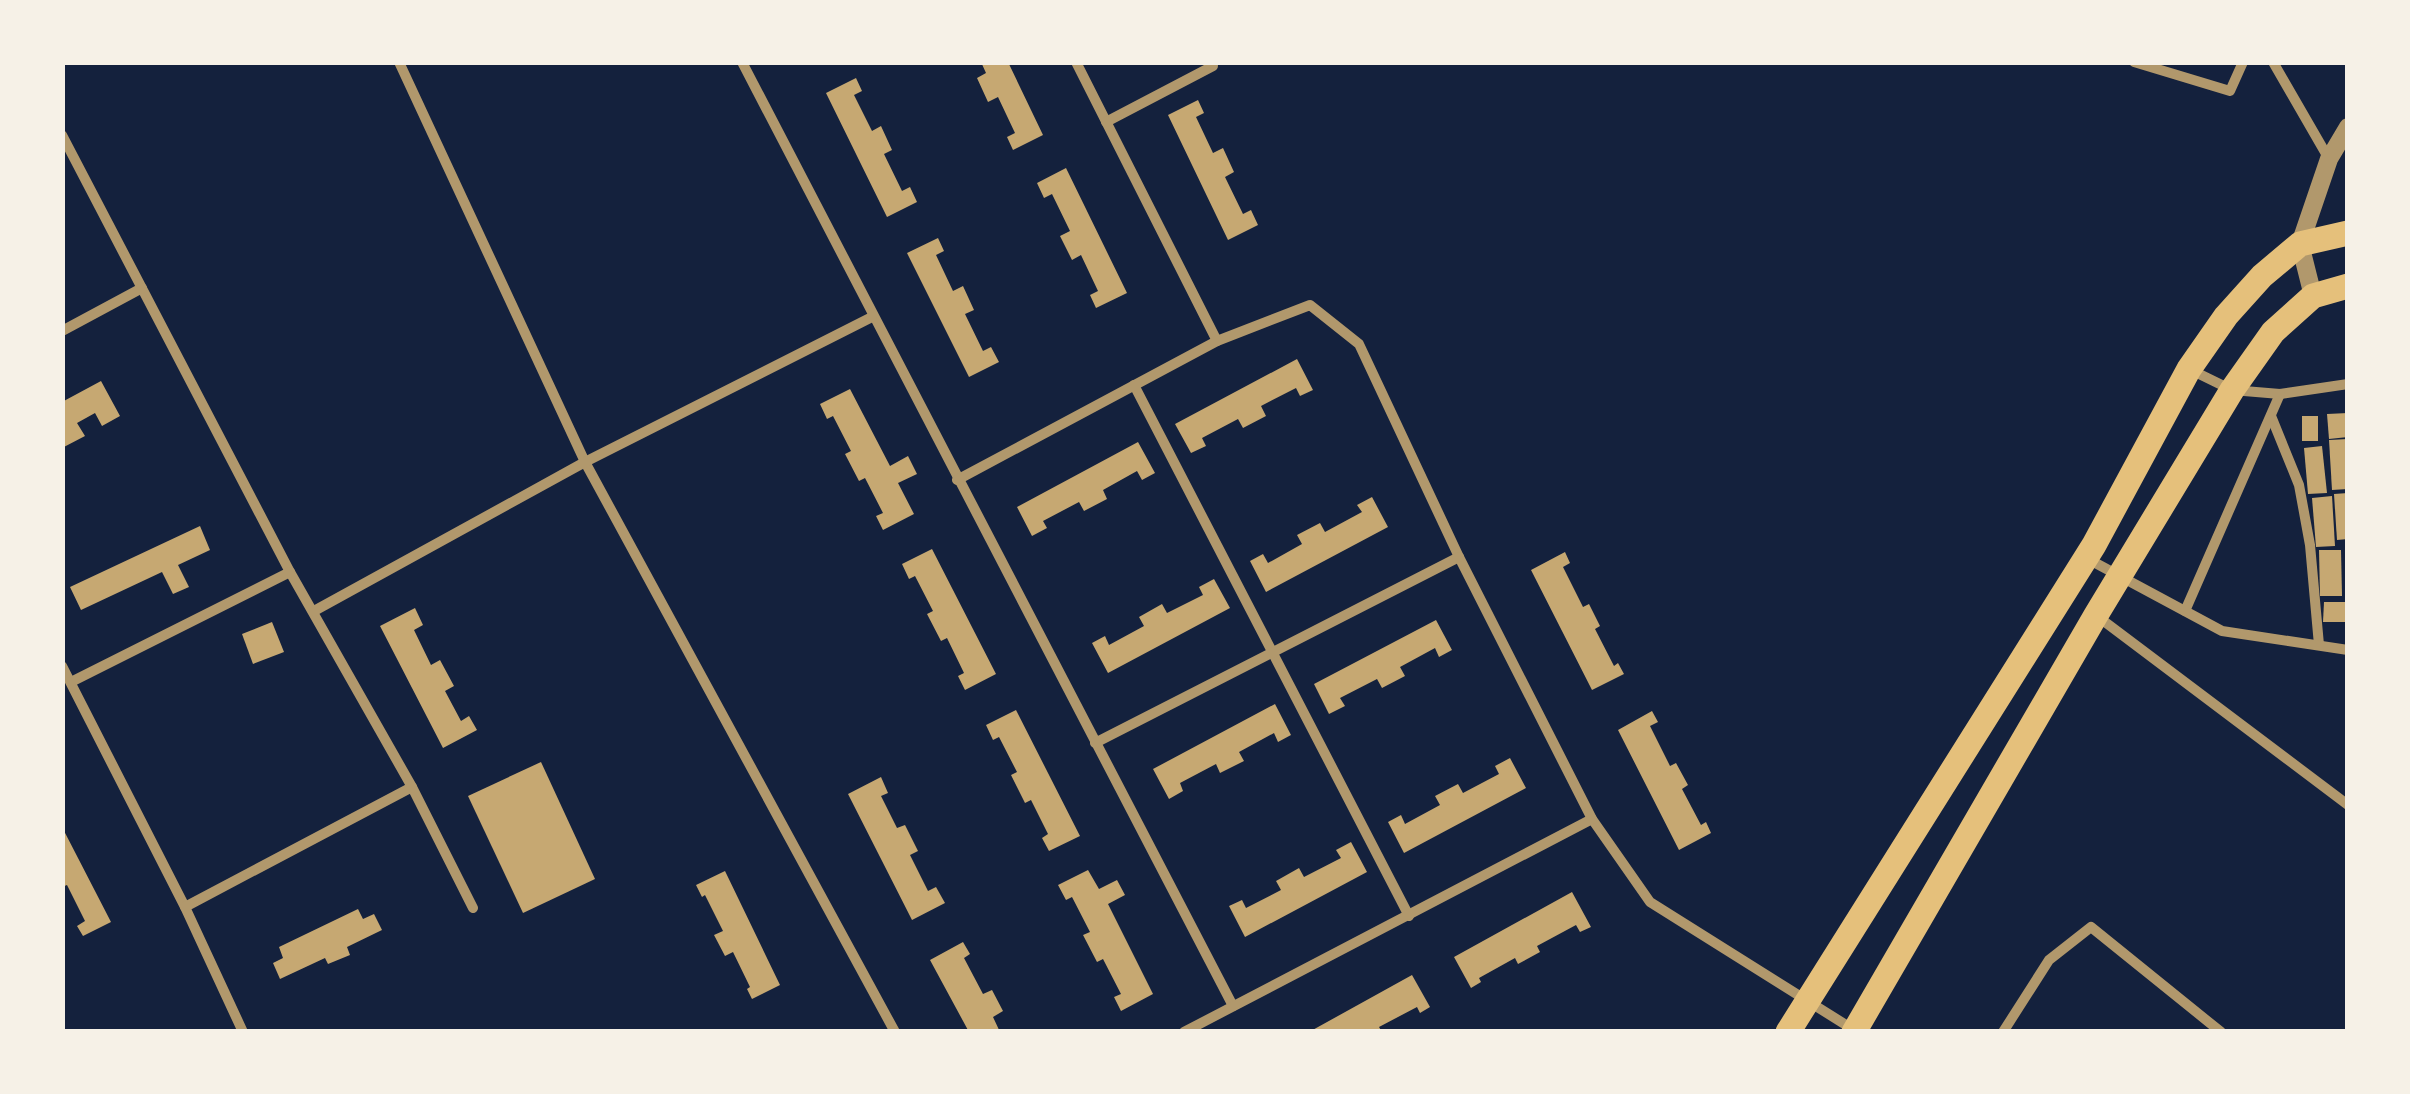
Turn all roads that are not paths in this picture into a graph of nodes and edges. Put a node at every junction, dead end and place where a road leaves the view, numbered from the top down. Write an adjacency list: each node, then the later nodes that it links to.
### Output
1 (399, 62): 26 (street)
2 (742, 62): 17 (street)
3 (1076, 62): 8 (street)
4 (2134, 62): 5 (street)
5 (2243, 62)
6 (2273, 62): 11 (street)
7 (1213, 66): 8 (street)
8 (1106, 122): 19 (street)
9 (2348, 127): 11 (street)
10 (62, 134): 15 (street)
11 (2329, 159): 13 (street)
12 (2348, 233): 13 (main road)
13 (2300, 244): 16 (street); 20 (main road)
14 (2348, 286): 16 (main road)
15 (142, 288): 18 (street); 30 (street)
16 (2312, 296): 23 (main road)
17 (872, 317): 26 (street); 27 (street)
18 (62, 331)
19 (1216, 342): 22 (street); 28 (street)
20 (2190, 369): 23 (street); 29 (main road)
21 (2348, 384): 24 (street)
22 (1134, 386): 27 (street); 37 (street)
23 (2232, 390): 24 (street); 31 (main road)
24 (2280, 394): 25 (street)
25 (2270, 416): 33 (street); 35 (street)
26 (585, 462): 32 (street); 52 (street)
27 (957, 480): 40 (street)
28 (1459, 556): 37 (street); 44 (street)
29 (2086, 557): 31 (street); 48 (main road)
30 (290, 572): 32 (street); 39 (street)
31 (2119, 576): 33 (street); 34 (main road)
32 (314, 611): 41 (street)
33 (2185, 612): 35 (street)
34 (2096, 616): 42 (street); 50 (main road)
35 (2319, 646): 36 (street)
36 (2348, 650)
37 (1273, 653): 40 (street); 47 (street)
38 (62, 666): 39 (street)
39 (71, 682): 45 (street)
40 (1095, 744): 49 (street)
41 (412, 786): 45 (street); 46 (street)
42 (2341, 794): 43 (street)
43 (2348, 805)
44 (1592, 819): 47 (street); 48 (street)
45 (185, 907): 51 (street)
46 (473, 908)
47 (1409, 916): 49 (street)
48 (1807, 1001): 50 (street); 54 (main road)
49 (1233, 1006): 53 (street)
50 (1855, 1031)
51 (244, 1032)
52 (895, 1032)
53 (1184, 1032)
54 (1788, 1032)
55 (2003, 1032): 56 (street)
56 (2220, 1032)

